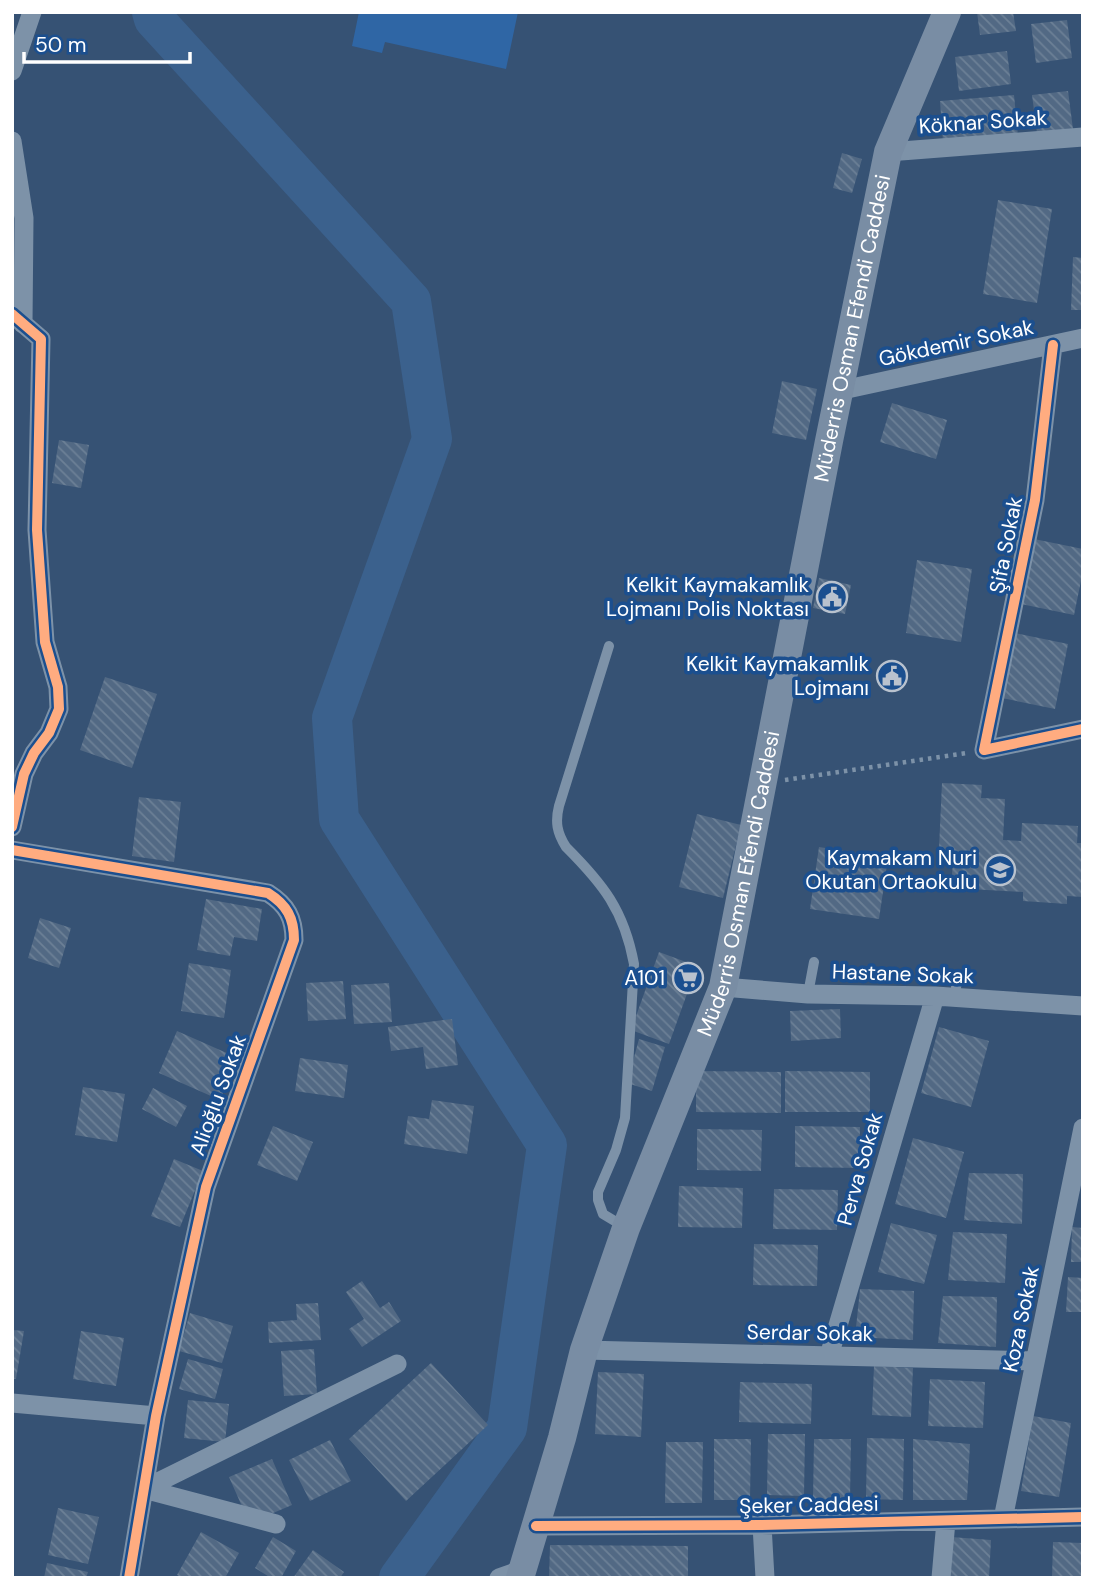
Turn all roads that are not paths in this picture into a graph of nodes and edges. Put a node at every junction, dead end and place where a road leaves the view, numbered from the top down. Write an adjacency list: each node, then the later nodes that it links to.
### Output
1 (32, 12): 3 (street)
2 (947, 12): 6 (main road, Müderris Osman Efendi Caddesi)
3 (12, 71)
4 (1083, 137): 6 (street, Köknar Sokak)
5 (12, 141): 7 (street)
6 (888, 152): 10 (main road, Müderris Osman Efendi Caddesi)
7 (18, 319): 13 (street)
8 (1083, 338): 9 (street, Gökdemir Sokak)
9 (1053, 345): 10 (street, Gökdemir Sokak); 12 (street, Şifa Sokak)
10 (838, 391): 16 (main road, Müderris Osman Efendi Caddesi)
11 (609, 646): 21 (lane)
12 (1083, 729)
13 (12, 827)
14 (12, 850): 27 (street, Alioğlu Sokak)
15 (814, 962): 18 (lane)
16 (723, 987): 18 (street, Hastane Sokak); 21 (main road, Müderris Osman Efendi Caddesi)
17 (949, 990): 18 (street, Hastane Sokak); 19 (street, Hastane Sokak); 23 (street, Perva Sokak)
18 (808, 994)
19 (1083, 1006)
20 (1083, 1128): 24 (street, Koza Sokak)
21 (626, 1228): 22 (main road, Müderris Osman Efendi Caddesi)
22 (584, 1350): 23 (street, Serdar Sokak); 34 (main road, Müderris Osman Efendi Caddesi)
23 (829, 1356): 24 (street, Serdar Sokak)
24 (1035, 1361): 30 (street, Koza Sokak)
25 (397, 1364): 28 (street)
26 (12, 1403): 27 (street)
27 (156, 1416): 28 (street, Alioğlu Sokak)
28 (144, 1489): 32 (street); 36 (street, Alioğlu Sokak)
29 (1083, 1517): 30 (street, Şeker Caddesi)
30 (1003, 1519): 31 (street, Şeker Caddesi)
31 (946, 1521): 33 (street, Şeker Caddesi); 38 (street)
32 (276, 1524)
33 (762, 1525): 34 (street, Şeker Caddesi); 37 (street)
34 (536, 1526): 35 (main road, Müderris Osman Efendi Caddesi)
35 (513, 1575)
36 (129, 1578)
37 (765, 1578)
38 (941, 1578)

